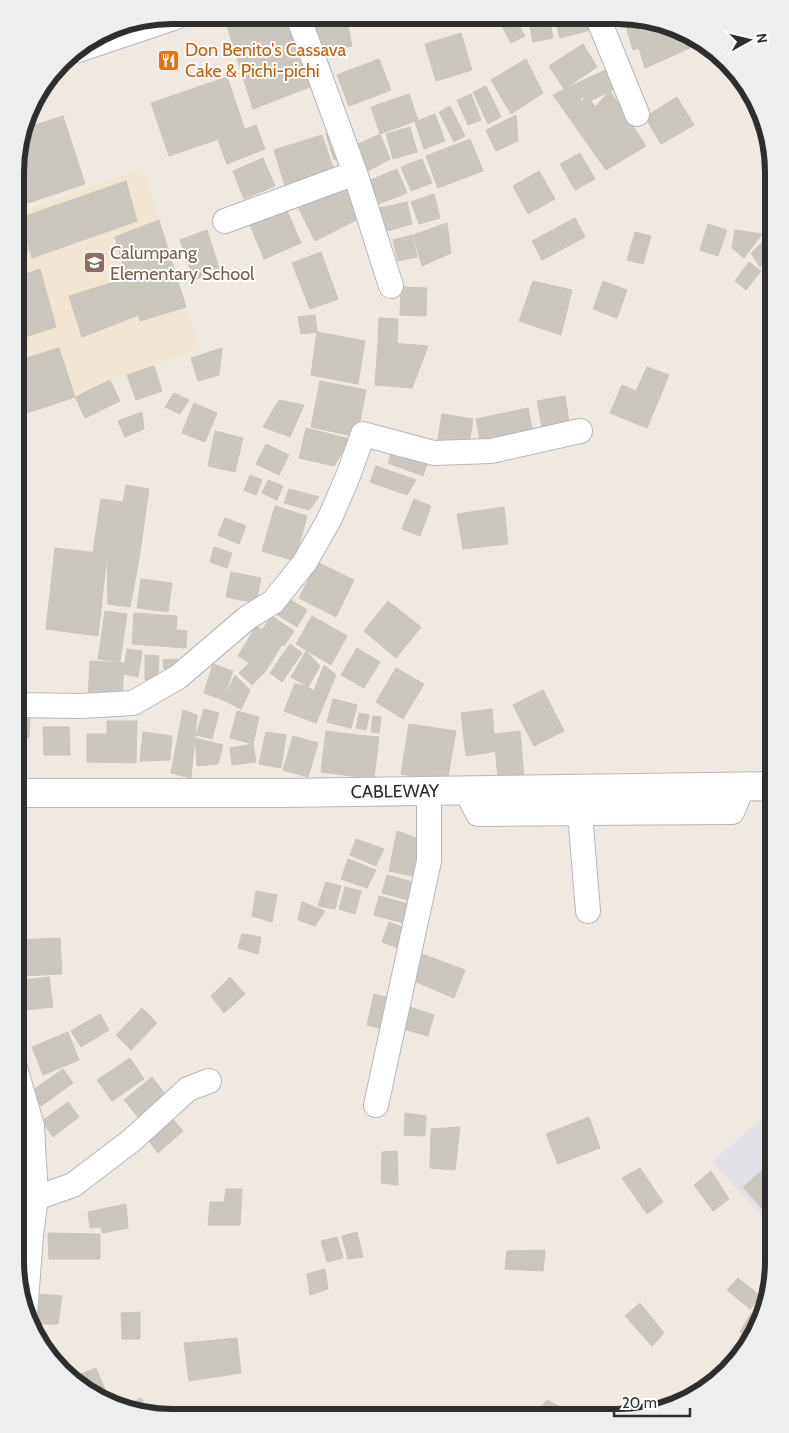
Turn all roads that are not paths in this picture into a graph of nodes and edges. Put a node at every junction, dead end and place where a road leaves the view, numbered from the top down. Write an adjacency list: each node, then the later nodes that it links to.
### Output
1 (301, 24): 6 (street)
2 (600, 24): 5 (street)
3 (135, 29): 4 (street)
4 (114, 36)
5 (637, 114)
6 (355, 173): 7 (street); 8 (street)
7 (225, 221)
8 (391, 286)
9 (580, 431): 10 (street)
10 (24, 705)
11 (742, 786): 12 (street, CABLEWAY); 13 (street, CABLEWAY); 16 (street)
12 (765, 786)
13 (466, 790): 14 (street, CABLEWAY); 16 (street)
14 (429, 791): 15 (street, CABLEWAY); 20 (street)
15 (24, 793)
16 (580, 813): 17 (street)
17 (588, 911)
18 (209, 1081): 21 (street)
19 (24, 1099): 21 (street)
20 (376, 1105)
21 (36, 1198): 22 (street)
22 (27, 1289)

